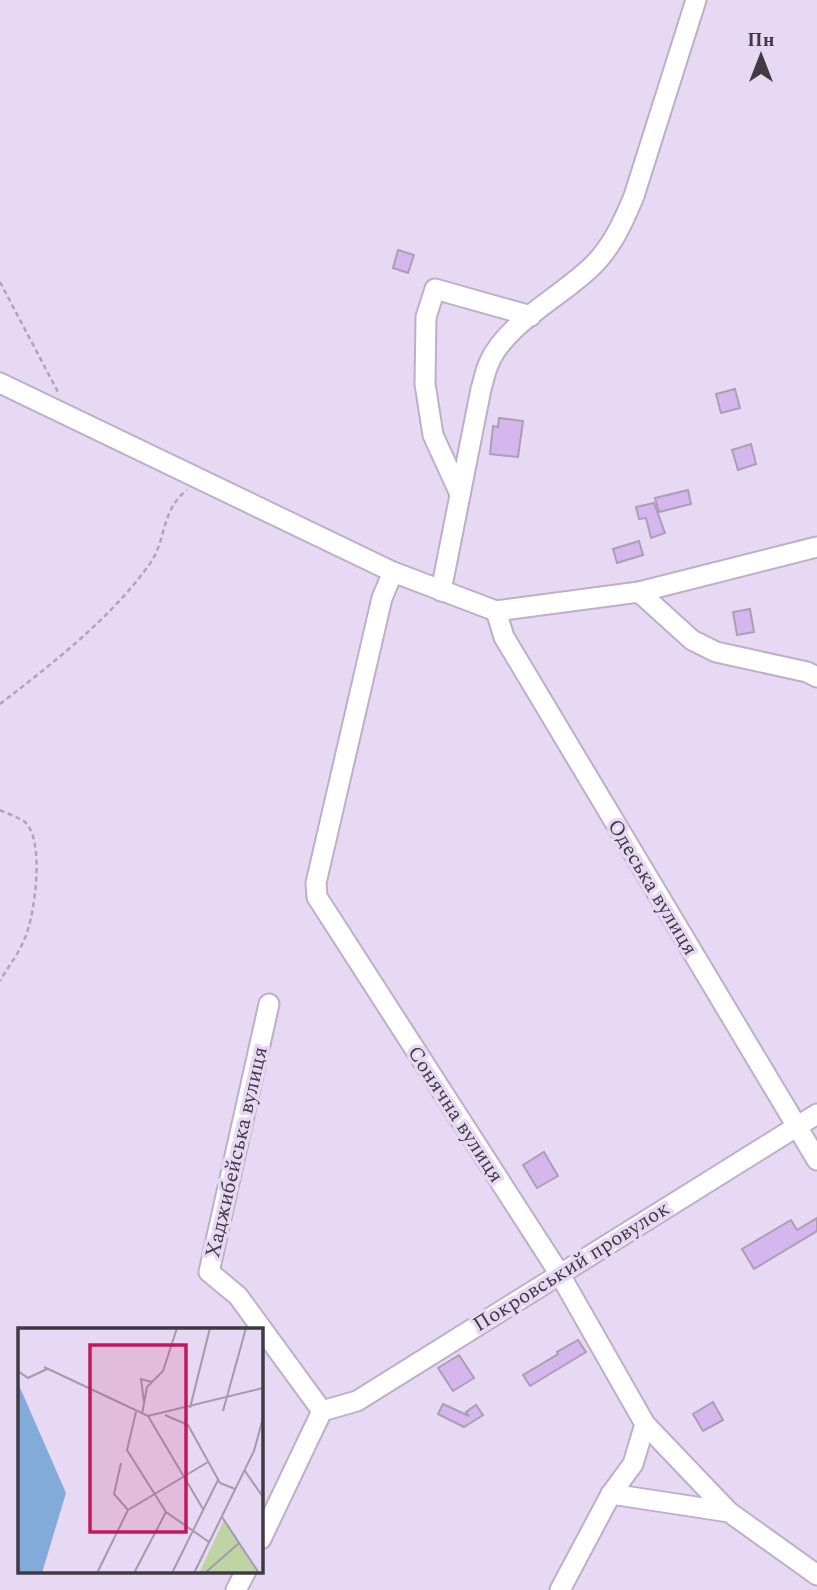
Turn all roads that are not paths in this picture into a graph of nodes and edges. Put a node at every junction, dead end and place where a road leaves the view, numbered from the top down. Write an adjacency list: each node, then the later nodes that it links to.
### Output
1 (696, 0): 2 (street)
2 (531, 316): 4 (street); 4 (street)
3 (0, 383): 6 (street)
4 (460, 494): 7 (street)
5 (817, 547): 8 (street)
6 (393, 572): 7 (street); 15 (street, Сонячна вулиця)
7 (441, 591): 9 (street)
8 (639, 592): 9 (street); 10 (street)
9 (496, 611): 13 (street, Одеська вулиця)
10 (817, 677)
11 (269, 1004): 17 (street, Хаджибейська вулиця)
12 (817, 1114): 13 (street, Покровський провулок)
13 (796, 1126): 14 (street, Одеська вулиця); 15 (street, Покровський провулок)
14 (817, 1160)
15 (559, 1273): 18 (street, Покровський провулок); 19 (street, Сонячна вулиця)
16 (262, 1328): 18 (street, Хаджибейська вулиця)
17 (262, 1328)
18 (323, 1411): 22 (street)
19 (645, 1424): 20 (street); 21 (street, Сонячна вулиця)
20 (611, 1494): 21 (street); 26 (street)
21 (729, 1512): 24 (street, Сонячна вулиця)
22 (262, 1537)
23 (245, 1572): 25 (street)
24 (817, 1575)
25 (236, 1590)
26 (560, 1590)

